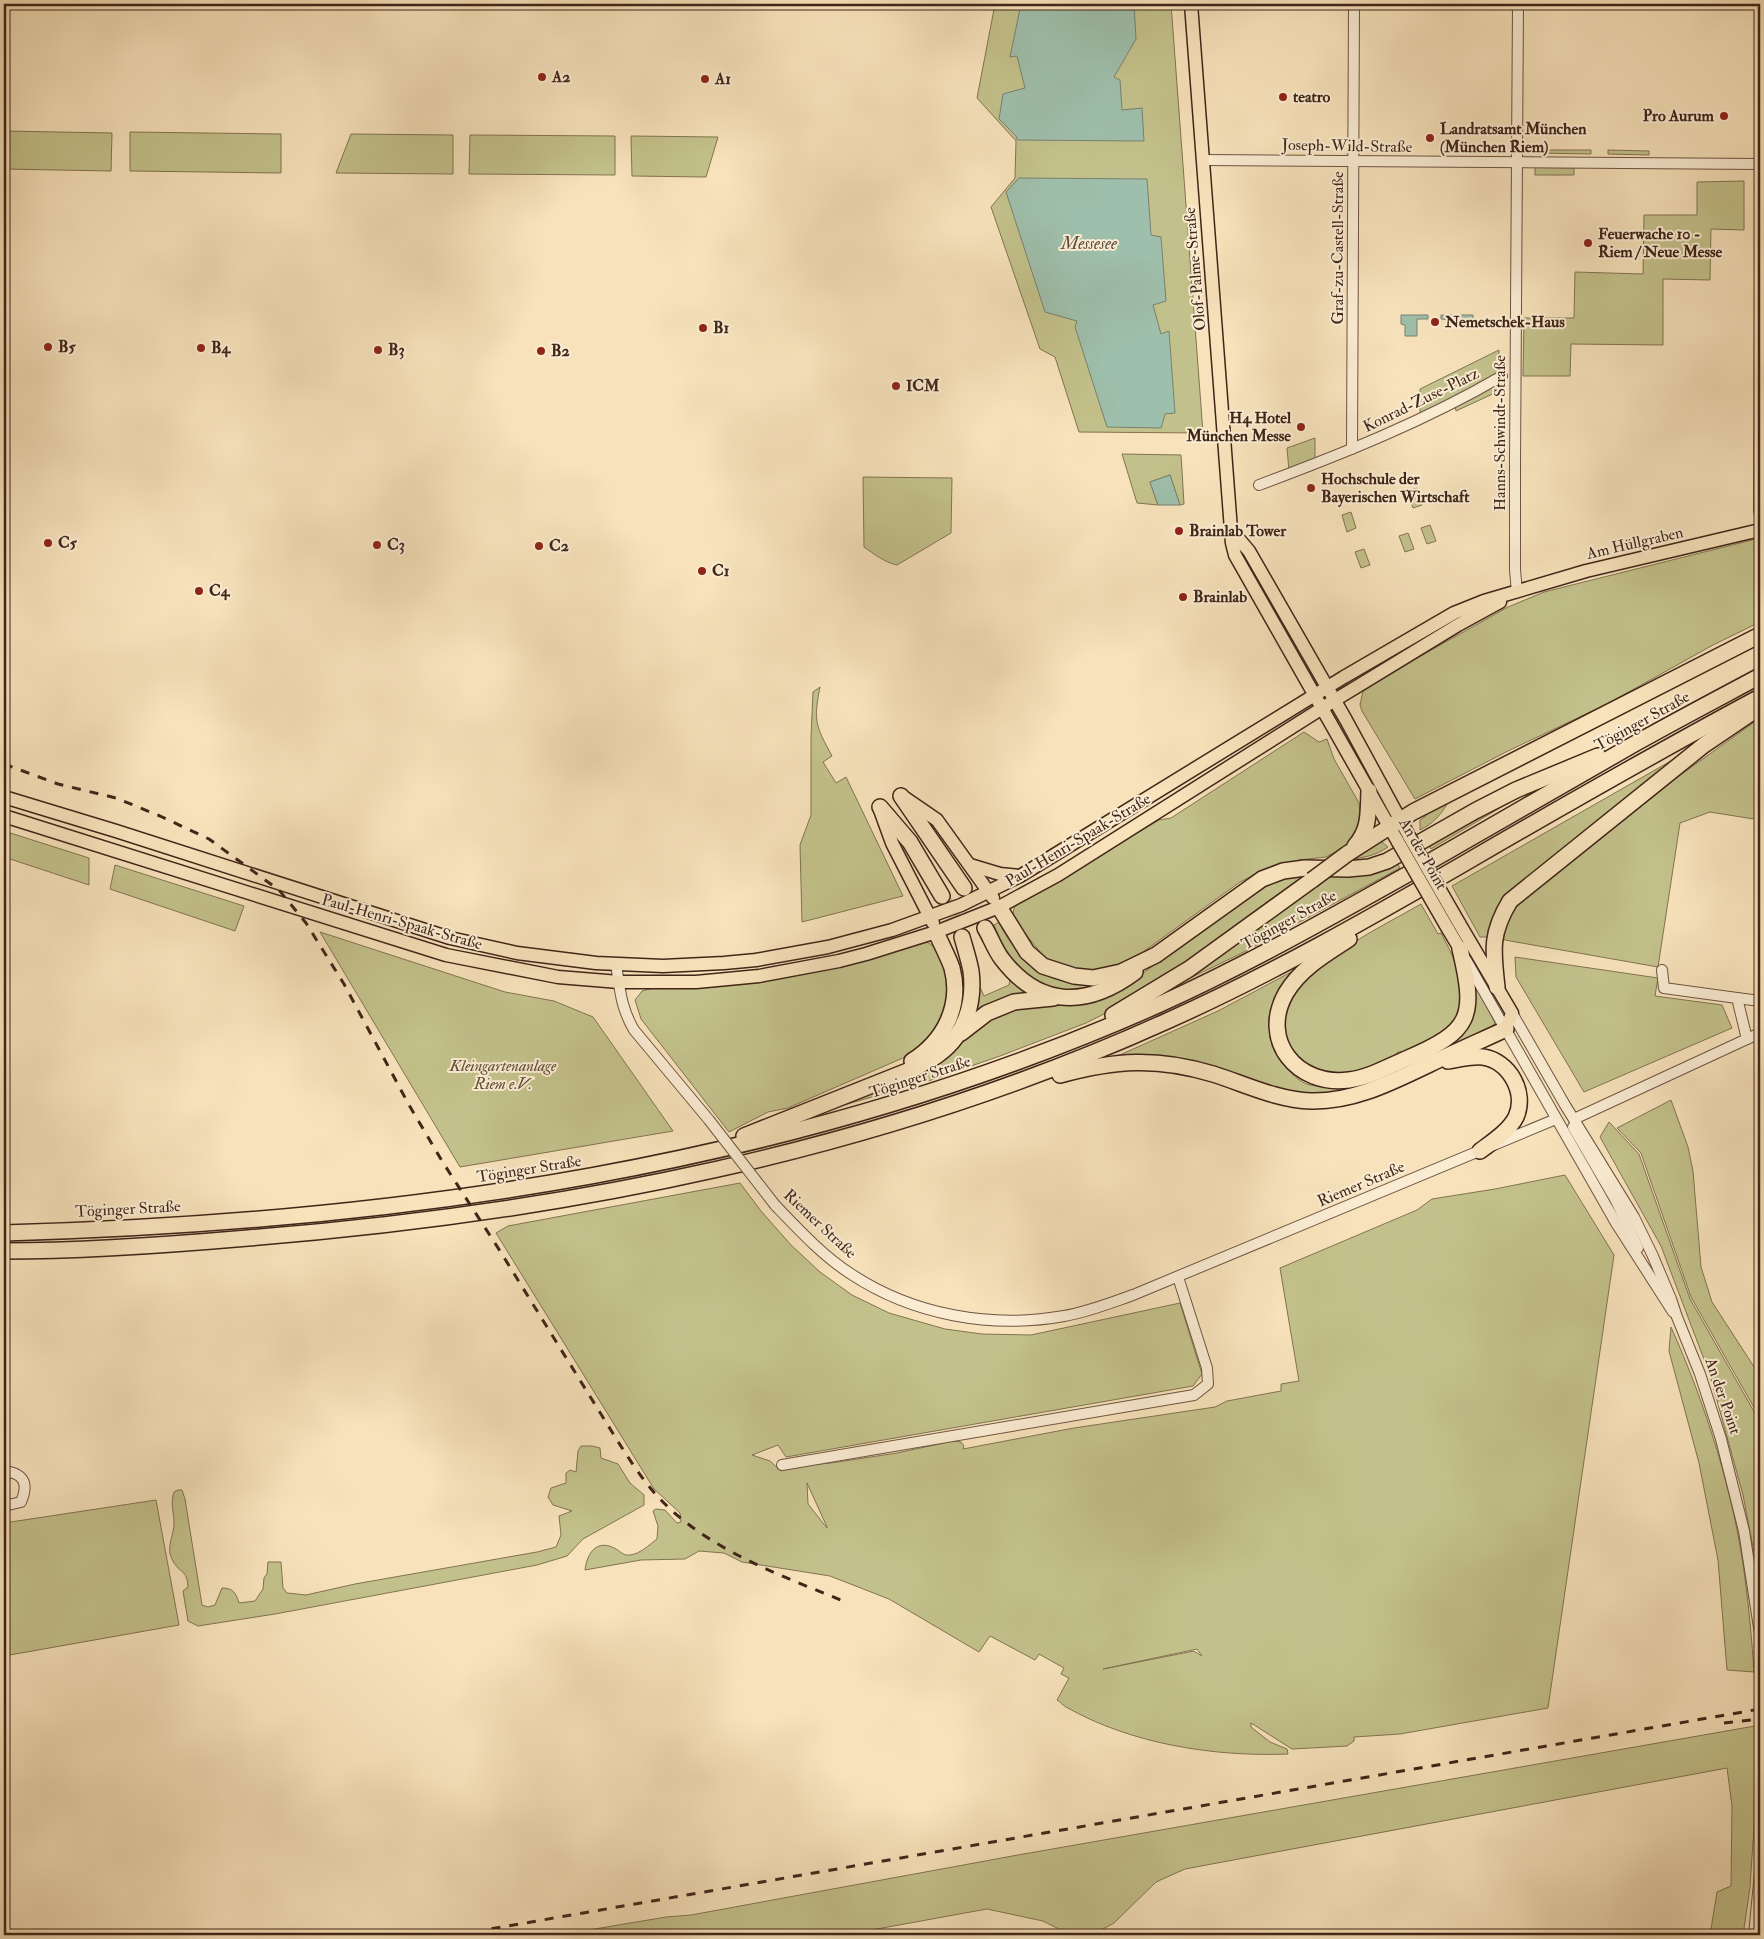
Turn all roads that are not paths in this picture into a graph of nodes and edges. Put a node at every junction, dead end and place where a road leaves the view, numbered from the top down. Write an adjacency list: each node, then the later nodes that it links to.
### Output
1 (1191, 4): 4 (main road, Olof-Palme-Straße)
2 (1354, 4): 5 (street, Graf-zu-Castell-Straße)
3 (1518, 4): 6 (street, Hanns-Schwindt-Straße)
4 (1203, 160): 5 (street, Joseph-Wild-Straße); 15 (main road, Olof-Palme-Straße)
5 (1353, 162): 6 (street, Joseph-Wild-Straße); 10 (street, Graf-zu-Castell-Straße)
6 (1516, 163): 7 (street, Joseph-Wild-Straße); 16 (street, Hanns-Schwindt-Straße)
7 (1760, 164)
8 (1760, 312): 13 (street)
9 (1502, 376): 11 (street, Konrad-Zuse-Platz)
10 (1353, 403): 11 (street, Konrad-Zuse-Platz)
11 (1352, 449): 12 (street, Konrad-Zuse-Platz)
12 (1259, 486)
13 (1760, 516)
14 (1760, 530): 16 (main road, Am Hüllgraben)
15 (1232, 531): 19 (main road); 20 (main road, Olof-Palme-Straße)
16 (1518, 592): 19 (main road, Am Hüllgraben); 22 (main road, Am Hüllgraben)
17 (1760, 635): 32 (highway)
18 (1760, 676): 25 (highway, Töginger Straße)
19 (1327, 687): 20 (main road, Paul-Henri-Spaak-Straße); 22 (main road, An der Point)
20 (1314, 695): 24 (main road, An der Point); 31 (main road, Paul-Henri-Spaak-Straße)
21 (1760, 697): 42 (highway)
22 (1335, 700): 24 (main road, Paul-Henri-Spaak-Straße); 32 (main road, An der Point)
23 (1760, 707): 52 (highway)
24 (1321, 709): 26 (main road, An der Point); 34 (main road, Paul-Henri-Spaak-Straße)
25 (1639, 741): 48 (highway); 60 (highway, Töginger Straße)
26 (1369, 791): 32 (main road, An der Point); 35 (highway)
27 (902, 796): 36 (main road); 38 (highway)
28 (4, 797): 49 (main road, Paul-Henri-Spaak-Straße)
29 (880, 807): 40 (highway); 43 (main road)
30 (4, 816): 51 (main road, Paul-Henri-Spaak-Straße)
31 (1104, 824): 34 (main road); 37 (main road, Paul-Henri-Spaak-Straße)
32 (1395, 824): 33 (main road, An der Point); 35 (highway)
33 (1403, 839): 47 (main road, An der Point, bridge); 52 (main road, An der Point, bridge)
34 (1114, 840): 41 (main road, Paul-Henri-Spaak-Straße)
35 (1347, 854): 60 (highway, bridge)
36 (970, 865): 37 (main road); 39 (main road)
37 (1020, 876): 39 (main road, Paul-Henri-Spaak-Straße)
38 (964, 888)
39 (989, 892): 41 (main road); 43 (main road, Paul-Henri-Spaak-Straße)
40 (942, 896)
41 (999, 907): 45 (main road, Paul-Henri-Spaak-Straße); 48 (highway)
42 (1374, 916): 47 (highway); 64 (highway)
43 (930, 917): 45 (main road); 49 (main road, Paul-Henri-Spaak-Straße)
44 (986, 928): 53 (highway)
45 (936, 932): 51 (main road, Paul-Henri-Spaak-Straße); 63 (highway)
46 (962, 937): 59 (highway)
47 (1460, 949): 57 (street, An der Point)
48 (1156, 955): 53 (highway)
49 (616, 964): 51 (street, Riemer Straße)
50 (1662, 970): 54 (street)
51 (619, 982): 72 (street, Riemer Straße, bridge)
52 (1497, 987): 56 (main road, An der Point)
53 (1063, 998): 59 (highway)
54 (1738, 998): 55 (street); 61 (street)
55 (1760, 1001)
56 (1512, 1013): 57 (main road); 65 (street, An der Point)
57 (1506, 1029): 62 (highway); 66 (street, An der Point)
58 (1760, 1033): 61 (street)
59 (959, 1034): 63 (highway)
60 (1086, 1036): 69 (highway, Töginger Straße)
61 (1747, 1040): 67 (street)
62 (1430, 1064): 64 (highway); 68 (highway)
63 (896, 1076): 69 (highway)
64 (1017, 1082): 71 (highway)
65 (1555, 1087): 66 (street); 67 (street, An der Point)
66 (1557, 1115): 67 (street); 68 (street, Riemer Straße); 73 (street, An der Point)
67 (1574, 1119): 73 (street, An der Point); 74 (street, An der Point)
68 (1480, 1151): 72 (street, Riemer Straße)
69 (693, 1157): 70 (highway, Töginger Straße)
70 (4, 1233)
71 (4, 1251)
72 (1178, 1277): 75 (street)
73 (1652, 1279): 74 (street, An der Point)
74 (1676, 1317): 78 (street, An der Point)
75 (782, 1465)
76 (4, 1477): 77 (street)
77 (4, 1506)
78 (1760, 1634)
79 (1760, 1872): 80 (street)
80 (1754, 1935)

